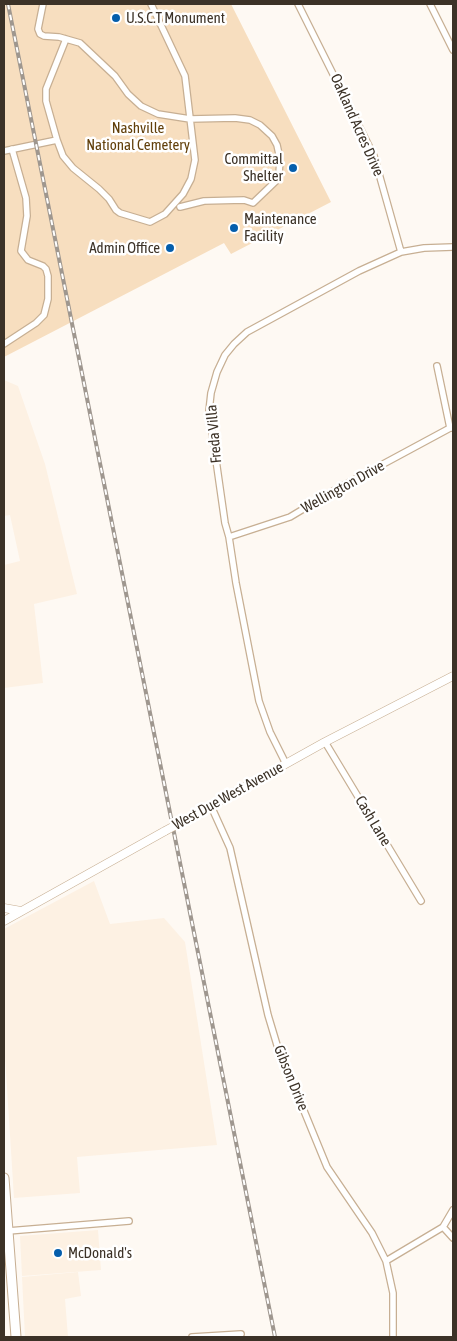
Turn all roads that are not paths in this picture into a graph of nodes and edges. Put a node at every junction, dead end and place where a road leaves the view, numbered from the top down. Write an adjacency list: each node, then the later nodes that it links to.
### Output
1 (43, 4): 5 (street)
2 (152, 4): 7 (street)
3 (298, 4): 13 (street, Oakland Acres Drive)
4 (430, 4): 6 (street)
5 (66, 39): 7 (street); 8 (street)
6 (453, 50)
7 (190, 119): 8 (street); 11 (street)
8 (57, 140): 9 (street)
9 (12, 149): 10 (street); 14 (street)
10 (4, 151)
11 (180, 207)
12 (453, 247): 13 (street, Freda Villa)
13 (401, 252): 17 (street, Freda Villa)
14 (4, 344)
15 (437, 366): 16 (street)
16 (452, 428): 17 (street, Wellington Drive)
17 (229, 537): 20 (street, Freda Villa)
18 (453, 676): 19 (main road, West Due West Avenue)
19 (325, 742): 20 (main road, West Due West Avenue); 22 (street, Cash Lane)
20 (286, 764): 21 (main road, West Due West Avenue)
21 (210, 806): 24 (main road, West Due West Avenue, bridge); 32 (street, Gibson Drive)
22 (421, 901)
23 (4, 908): 24 (main road)
24 (21, 911): 25 (main road, West Due West Avenue)
25 (4, 920)
26 (4, 1178): 30 (main road)
27 (453, 1210): 29 (street)
28 (128, 1221): 30 (street)
29 (443, 1227): 31 (street); 32 (street)
30 (8, 1231): 33 (main road)
31 (453, 1238)
32 (386, 1261): 37 (street, Gibson Drive)
33 (7, 1267): 35 (main road)
34 (241, 1334): 36 (street)
35 (16, 1337)
36 (192, 1337)
37 (393, 1337)

